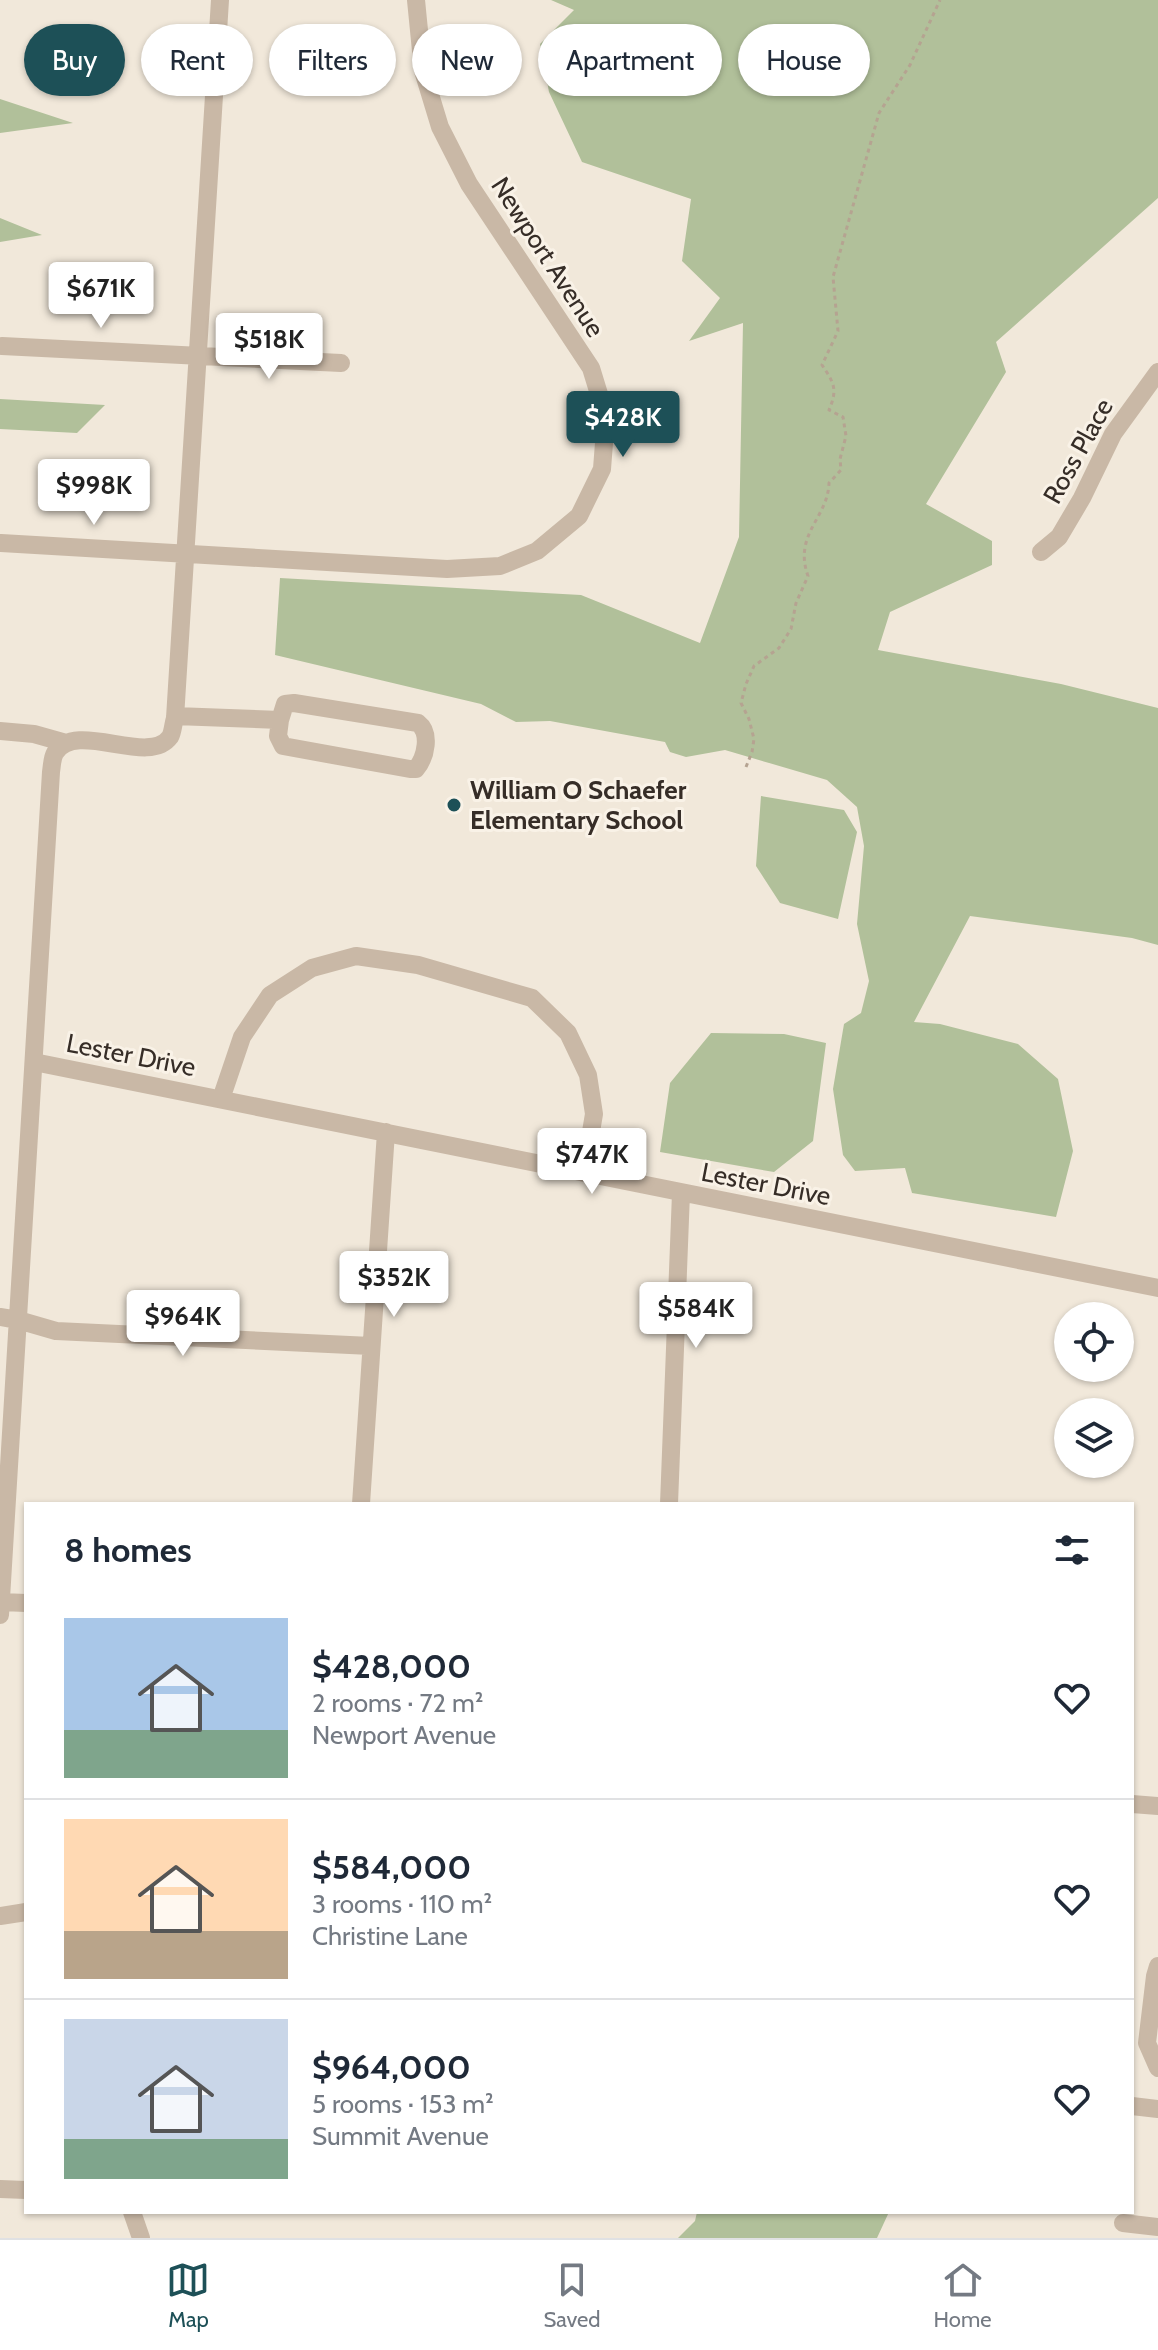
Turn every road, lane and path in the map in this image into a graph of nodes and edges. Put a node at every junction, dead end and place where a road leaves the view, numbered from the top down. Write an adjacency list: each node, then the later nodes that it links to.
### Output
1 (220, 0): 5 (street)
2 (416, 0): 10 (street, Newport Avenue)
3 (940, 0): 15 (path)
4 (2, 346): 5 (street)
5 (198, 356): 6 (street); 10 (street)
6 (341, 363)
7 (1158, 372): 9 (street, Ross Place)
8 (1, 543): 10 (street, Newport Avenue)
9 (1041, 552)
10 (184, 554): 11 (street)
11 (175, 716): 12 (street); 14 (street)
12 (280, 720): 12 (street)
13 (0, 731): 14 (street)
14 (66, 743): 16 (street)
15 (746, 767)
16 (34, 1062): 17 (street, Lester Drive); 22 (street)
17 (221, 1099): 18 (street, Lester Drive); 19 (street)
18 (386, 1132): 19 (street, Lester Drive); 23 (street)
19 (584, 1173): 20 (street, Lester Drive)
20 (681, 1193): 21 (street, Lester Drive); 25 (street)
21 (1158, 1288)
22 (9, 1318): 23 (street); 26 (street)
23 (371, 1346): 24 (street)
24 (361, 1502)
25 (669, 1502)
26 (1, 1602): 27 (street); 28 (street)
27 (24, 1603)
28 (0, 1615)
29 (1134, 1804): 30 (street)
30 (1158, 1806)
31 (24, 1912): 32 (street)
32 (0, 1916)
33 (1158, 1966): 34 (street)
34 (1158, 2068)
35 (1134, 2106): 36 (street)
36 (1158, 2109)
37 (0, 2189): 38 (street)
38 (24, 2190)
39 (133, 2214): 42 (street)
40 (1123, 2223): 41 (street)
41 (1158, 2227)
42 (141, 2238)

